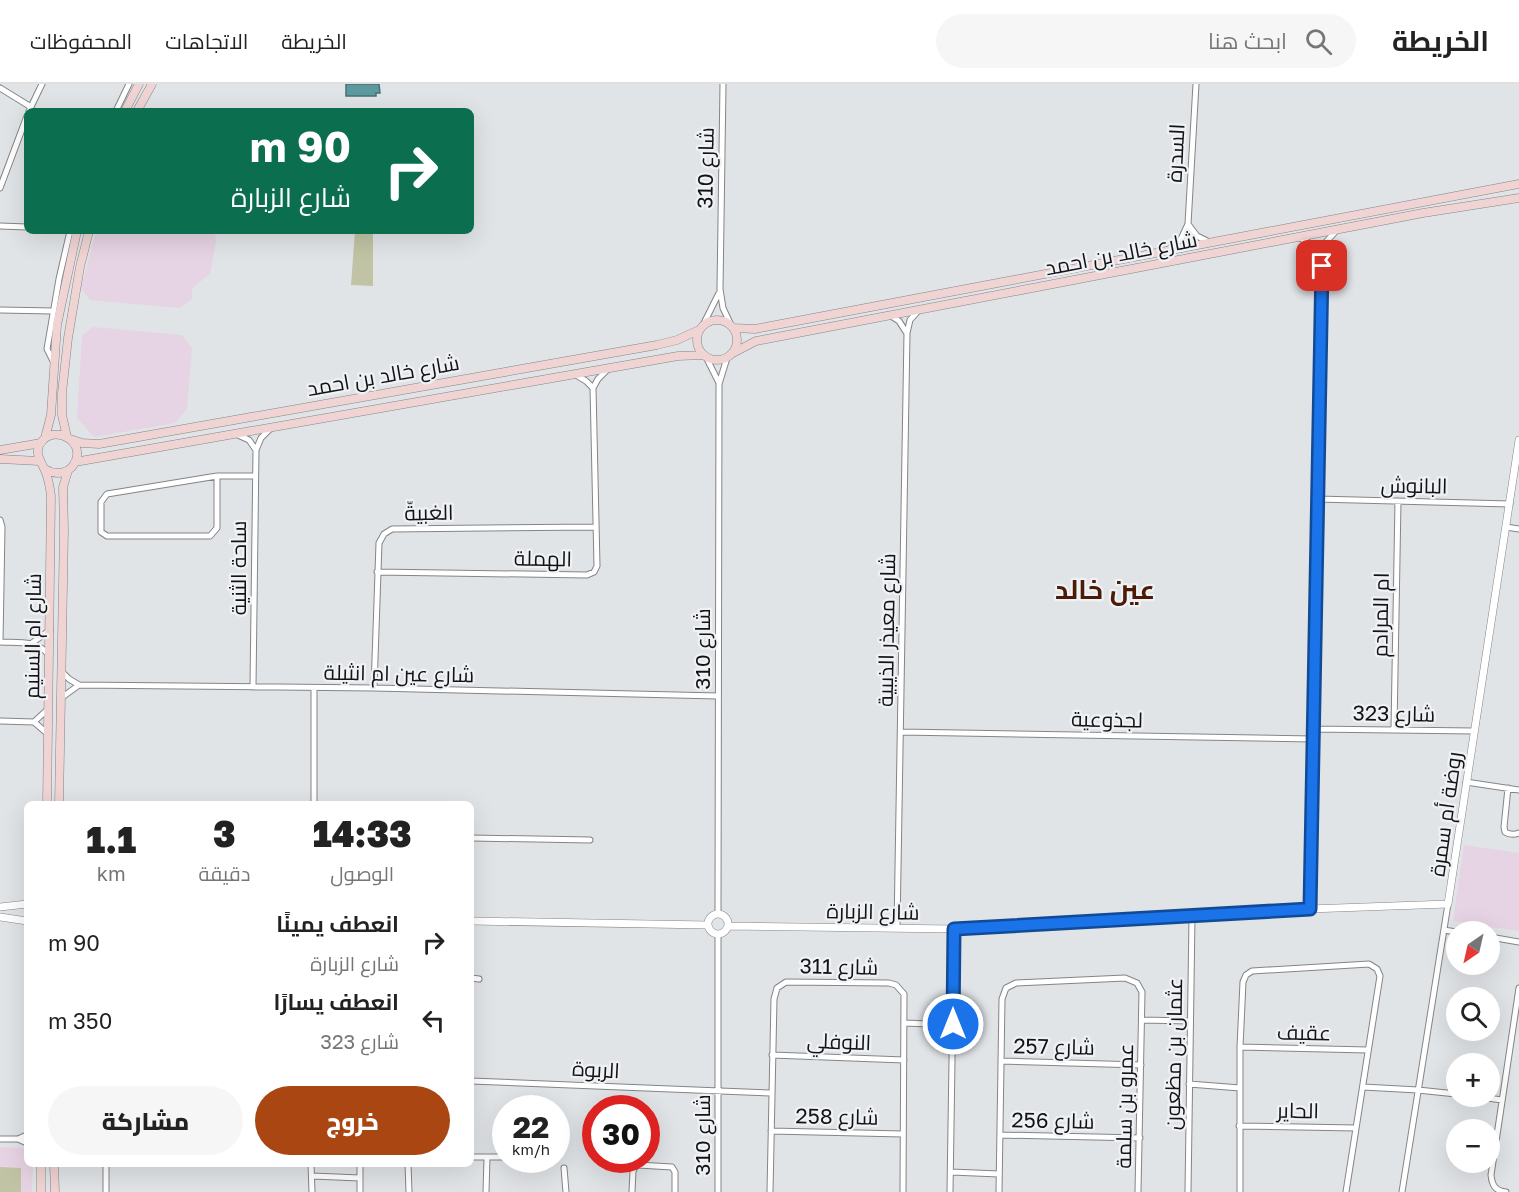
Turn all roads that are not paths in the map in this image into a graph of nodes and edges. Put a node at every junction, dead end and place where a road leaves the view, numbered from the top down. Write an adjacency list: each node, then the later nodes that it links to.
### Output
1 (42, 84): 10 (street)
2 (129, 84): 7 (street)
3 (139, 84): 12 (main road)
4 (152, 84): 13 (main road)
5 (723, 84): 31 (street, شارع 310)
6 (1196, 84): 18 (street, السدرة)
7 (125, 87): 11 (street)
8 (0, 88): 9 (street)
9 (29, 108)
10 (30, 108)
11 (117, 108)
12 (127, 108)
13 (139, 108)
14 (24, 124): 16 (street)
15 (1519, 184): 28 (main road, شارع خالد بن احمد)
16 (0, 189)
17 (1519, 198): 21 (main road, شارع خالد بن احمد)
18 (1188, 224): 28 (street); 29 (street)
19 (0, 226): 20 (street)
20 (24, 227)
21 (1335, 232): 27 (main road, شارع خالد بن احمد); 30 (street)
22 (65, 234): 26 (street)
23 (69, 234): 26 (street)
24 (76, 234): 41 (main road)
25 (88, 234): 48 (main road)
26 (68, 238): 34 (street)
27 (1300, 238): 30 (street); 33 (main road, شارع خالد بن احمد)
28 (1211, 243): 29 (main road, شارع خالد بن احمد)
29 (1168, 249): 36 (main road, شارع خالد بن احمد)
30 (1322, 255): 60 (street)
31 (720, 289): 36 (street, شارع 310); 37 (street, شارع 310)
32 (0, 310): 34 (street)
33 (919, 310): 35 (main road, شارع خالد بن احمد); 38 (street, شارع معيذر الذيبية)
34 (53, 311): 41 (street)
35 (891, 316): 38 (street); 39 (main road, شارع خالد بن احمد)
36 (732, 327): 37 (main road); 39 (main road)
37 (701, 328): 40 (main road); 48 (main road, شارع خالد بن احمد)
38 (907, 333): 85 (street, شارع معيذر الذيبية)
39 (730, 355): 40 (main road); 44 (street, شارع 310)
40 (705, 356): 42 (main road, شارع خالد بن احمد); 44 (street, شارع 310)
41 (54, 364): 50 (main road)
42 (609, 368): 43 (main road, شارع خالد بن احمد); 45 (street)
43 (575, 375): 45 (street); 46 (main road, شارع خالد بن احمد)
44 (719, 384): 77 (street, شارع 310)
45 (593, 388): 64 (street, الهملة)
46 (270, 429): 47 (main road, شارع خالد بن احمد); 52 (street)
47 (238, 435): 52 (street); 55 (main road, شارع خالد بن احمد)
48 (69, 438): 50 (main road); 55 (main road)
49 (1519, 440): 62 (street, روضة أم سمرة)
50 (43, 441): 51 (main road); 54 (main road)
51 (0, 450)
52 (256, 450): 59 (street, ساحة الثنية)
53 (0, 459): 54 (main road)
54 (39, 461): 56 (main road)
55 (75, 462): 57 (main road)
56 (45, 469): 57 (main road); 68 (main road, شارع ام السنيم)
57 (68, 471): 72 (main road, شارع ام السنيم)
58 (217, 476): 58 (street); 59 (street)
59 (255, 476): 74 (street, ساحة الثنية)
60 (1317, 499): 61 (street, البانوش); 82 (street)
61 (1398, 501): 62 (street, البانوش); 83 (street, ام المرادم)
62 (1510, 504): 65 (street, روضة أم سمرة)
63 (0, 520): 69 (street)
64 (596, 527): 67 (street, الغبيةّ); 67 (street, الهملة)
65 (1506, 527): 66 (street); 84 (street, روضة أم سمرة)
66 (1519, 529)
67 (377, 572): 76 (street, الغبيةّ)
68 (51, 629): 70 (street); 71 (main road, شارع ام السنيم)
69 (0, 642): 70 (street)
70 (32, 643): 71 (street)
71 (50, 657): 79 (main road, شارع ام السنيم)
72 (61, 670): 73 (street); 78 (main road, شارع ام السنيم)
73 (80, 685): 74 (street, شارع عين ام انثيلة); 78 (street)
74 (253, 687): 75 (street, شارع عين ام انثيلة)
75 (314, 688): 76 (street, شارع عين ام انثيلة); 93 (street)
76 (374, 688): 77 (street, شارع عين ام انثيلة)
77 (718, 696): 101 (street, شارع 310)
78 (60, 699): 92 (main road, شارع ام السنيم)
79 (48, 709): 81 (street); 86 (main road, شارع ام السنيم)
80 (0, 721): 81 (street)
81 (34, 722): 86 (street)
82 (1313, 729): 83 (street, شارع 323); 87 (street)
83 (1394, 729): 84 (street, شارع 323)
84 (1474, 731): 88 (street, روضة أم سمرة)
85 (901, 732): 87 (street, لجذوعية); 108 (street, شارع معيذر الذيبية)
86 (48, 734): 91 (main road, شارع ام السنيم)
87 (1313, 739): 100 (street)
88 (1467, 782): 89 (street); 98 (street, روضة أم سمرة)
89 (1508, 788): 90 (street); 94 (street)
90 (1519, 790)
91 (47, 801)
92 (59, 801)
93 (314, 801)
94 (1519, 833)
95 (474, 838): 96 (street)
96 (590, 840)
97 (24, 904): 99 (street)
98 (1449, 904): 100 (street, شارع الزبارة); 110 (street, روضة أم سمرة)
99 (0, 907)
100 (1310, 909): 103 (street, شارع الزبارة)
101 (718, 914): 106 (street); 107 (street)
102 (0, 917): 104 (street)
103 (1192, 917): 109 (street, شارع الزبارة); 119 (street, عثمان بن مظعون)
104 (24, 921)
105 (474, 921): 106 (street)
106 (708, 925): 111 (street)
107 (729, 926): 108 (street, شارع الزبارة); 111 (street)
108 (897, 928): 109 (street, شارع الزبارة)
109 (954, 929): 121 (street)
110 (1444, 930): 132 (street, روضة أم سمرة)
111 (718, 935): 133 (street, شارع 310)
112 (1500, 939): 113 (street)
113 (1519, 942)
114 (474, 978): 115 (street)
115 (479, 979)
116 (1519, 988): 117 (street)
117 (1517, 1015): 136 (street)
118 (1142, 1020): 119 (street, عمرو بن سلمة); 126 (street, عمرو بن سلمة); 127 (street, عمرو بن سلمة)
119 (1190, 1020): 129 (street, عثمان بن مظعون)
120 (905, 1023): 121 (street); 124 (street, شارع 311); 125 (street, شارع 311)
121 (953, 1024): 156 (street)
122 (1240, 1047): 123 (street, عقيف); 123 (street); 131 (street)
123 (1368, 1050): 130 (street)
124 (772, 1055): 125 (street, النوفلي); 134 (street, شارع 311)
125 (904, 1060): 140 (street, شارع 311)
126 (1001, 1061): 127 (street, شارع 257); 141 (street, عمرو بن سلمة)
127 (1141, 1065): 143 (street, عمرو بن سلمة)
128 (474, 1081): 133 (street, الربوة)
129 (1189, 1084): 131 (street); 177 (street, عثمان بن مظعون)
130 (1363, 1087): 132 (street); 138 (street)
131 (1240, 1088): 137 (street)
132 (1418, 1090): 135 (street); 180 (street, روضة أم سمرة)
133 (719, 1092): 134 (street); 171 (street, شارع 310)
134 (771, 1093): 139 (street, شارع 311)
135 (1446, 1093)
136 (1502, 1100): 181 (street)
137 (1239, 1126): 138 (street, الحاير); 178 (street)
138 (1356, 1128): 179 (street)
139 (771, 1131): 140 (street, شارع 258); 172 (street, شارع 311)
140 (903, 1134): 173 (street, شارع 311)
141 (1000, 1135): 143 (street, شارع 256); 158 (street, عمرو بن سلمة)
142 (24, 1136): 145 (street)
143 (1140, 1138): 176 (street, عمرو بن سلمة)
144 (0, 1139): 145 (street)
145 (18, 1139): 146 (street)
146 (24, 1142)
147 (474, 1157): 148 (street)
148 (487, 1158): 149 (street); 167 (street)
149 (492, 1158)
150 (41, 1167): 161 (main road)
151 (54, 1167): 162 (main road)
152 (106, 1167): 163 (street)
153 (311, 1167): 159 (street)
154 (360, 1167): 160 (street)
155 (408, 1167): 166 (street)
156 (951, 1172): 158 (street); 174 (street)
157 (564, 1173): 168 (street)
158 (999, 1174): 175 (street, عمرو بن سلمة)
159 (313, 1176): 160 (street); 164 (street)
160 (360, 1178): 165 (street)
161 (41, 1192)
162 (54, 1192)
163 (106, 1192)
164 (312, 1192)
165 (360, 1192)
166 (409, 1192)
167 (486, 1192)
168 (566, 1192)
169 (632, 1192): 170 (street)
170 (675, 1192)
171 (718, 1192)
172 (770, 1192)
173 (903, 1192)
174 (950, 1192)
175 (999, 1192)
176 (1138, 1192)
177 (1188, 1192)
178 (1239, 1192)
179 (1346, 1192)
180 (1402, 1192)
181 (1506, 1192)

